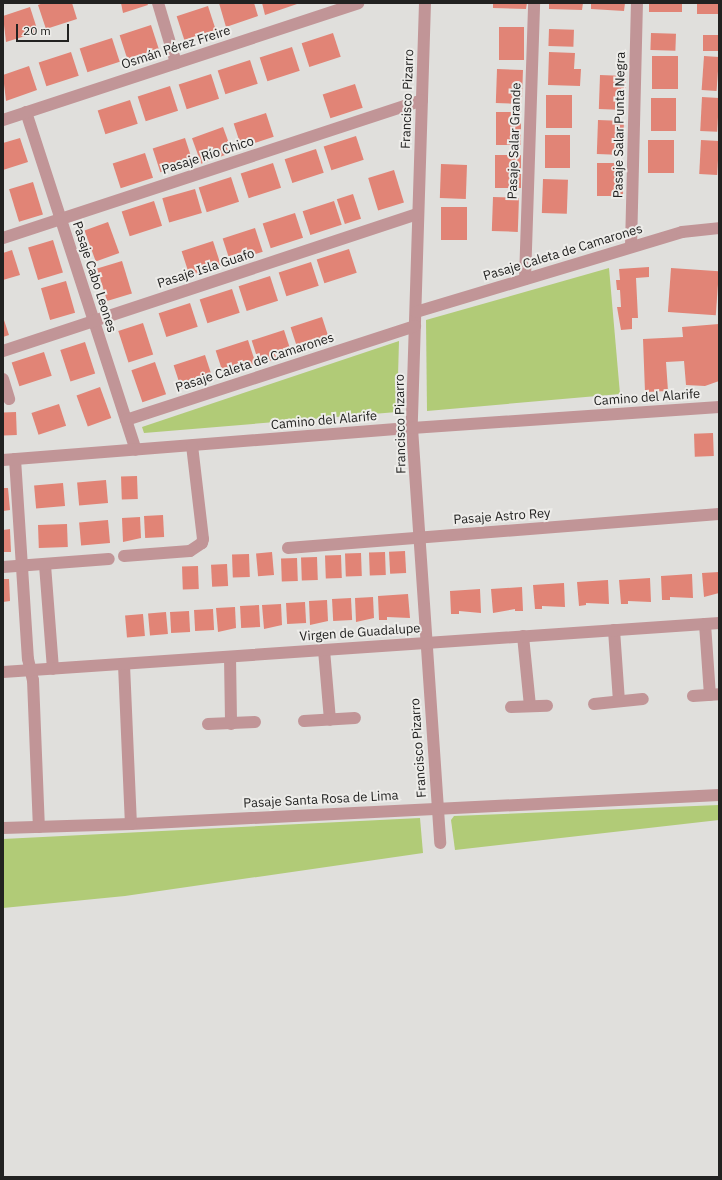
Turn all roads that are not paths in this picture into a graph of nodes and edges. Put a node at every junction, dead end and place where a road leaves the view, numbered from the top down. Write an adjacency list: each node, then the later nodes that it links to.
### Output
1 (158, 3): 6 (street)
2 (358, 3): 6 (street, Osmán Pérez Freire)
3 (425, 3): 7 (street, Francisco Pizarro)
4 (534, 3): 15 (street, Pasaje Salar Grande)
5 (637, 3): 14 (street, Pasaje Salar Punta Negra)
6 (176, 63): 8 (street, Osmán Pérez Freire)
7 (422, 100): 10 (street, Francisco Pizarro); 11 (street, Pasaje Río Chico)
8 (26, 112): 9 (street, Osmán Pérez Freire); 11 (street, Pasaje Cabo Leones)
9 (3, 120)
10 (418, 214): 16 (street, Francisco Pizarro); 17 (street, Pasaje Isla Guafo)
11 (61, 219): 13 (street, Pasaje Río Chico); 17 (street, Pasaje Cabo Leones)
12 (719, 228): 14 (street, Pasaje Caleta de Camarones)
13 (3, 238)
14 (631, 247): 15 (street, Pasaje Caleta de Camarones)
15 (525, 279): 16 (street, Pasaje Caleta de Camarones)
16 (416, 312): 18 (street, Francisco Pizarro)
17 (94, 321): 19 (street, Pasaje Isla Guafo); 23 (street, Pasaje Cabo Leones)
18 (415, 326): 23 (street, Pasaje Caleta de Camarones); 24 (street, Francisco Pizarro)
19 (3, 350)
20 (3, 379): 21 (street)
21 (9, 399)
22 (719, 407): 24 (street, Camino del Alarife)
23 (126, 420): 26 (street, Pasaje Cabo Leones)
24 (412, 428): 25 (street, Camino del Alarife); 29 (street, Francisco Pizarro)
25 (192, 446): 26 (street, Camino del Alarife); 31 (street)
26 (136, 450): 27 (street, Camino del Alarife)
27 (9, 460): 33 (street)
28 (719, 514): 29 (street, Pasaje Astro Rey)
29 (419, 538): 30 (street, Pasaje Astro Rey); 40 (street, Francisco Pizarro)
30 (288, 548)
31 (124, 556)
32 (109, 558): 34 (street)
33 (21, 565): 34 (street); 35 (street); 45 (street)
34 (44, 565): 44 (street)
35 (3, 567)
36 (719, 623): 37 (street, Virgen de Guadalupe)
37 (705, 624): 38 (street, Virgen de Guadalupe); 47 (street)
38 (614, 630): 39 (street, Virgen de Guadalupe); 50 (street)
39 (523, 636): 40 (street, Virgen de Guadalupe); 52 (street)
40 (426, 643): 41 (street, Virgen de Guadalupe); 62 (street, Francisco Pizarro)
41 (324, 650): 42 (street, Virgen de Guadalupe); 56 (street)
42 (230, 657): 43 (street, Virgen de Guadalupe); 60 (street)
43 (124, 665): 44 (street, Virgen de Guadalupe); 63 (street)
44 (53, 669): 45 (street, Virgen de Guadalupe)
45 (31, 671): 46 (street, Virgen de Guadalupe); 64 (street)
46 (3, 672)
47 (715, 694): 48 (street)
48 (693, 696)
49 (643, 699): 50 (street)
50 (619, 701): 51 (street)
51 (594, 704)
52 (530, 706): 53 (street); 54 (street)
53 (547, 706)
54 (511, 707)
55 (355, 718): 56 (street)
56 (330, 720): 57 (street)
57 (304, 721)
58 (255, 722): 60 (street)
59 (208, 724): 60 (street)
60 (231, 724)
61 (719, 795): 62 (street, Pasaje Santa Rosa de Lima)
62 (438, 807): 63 (street, Pasaje Santa Rosa de Lima); 66 (street, Francisco Pizarro)
63 (131, 824): 64 (street, Pasaje Santa Rosa de Lima)
64 (39, 827): 65 (street, Pasaje Santa Rosa de Lima)
65 (3, 828)
66 (440, 843)

